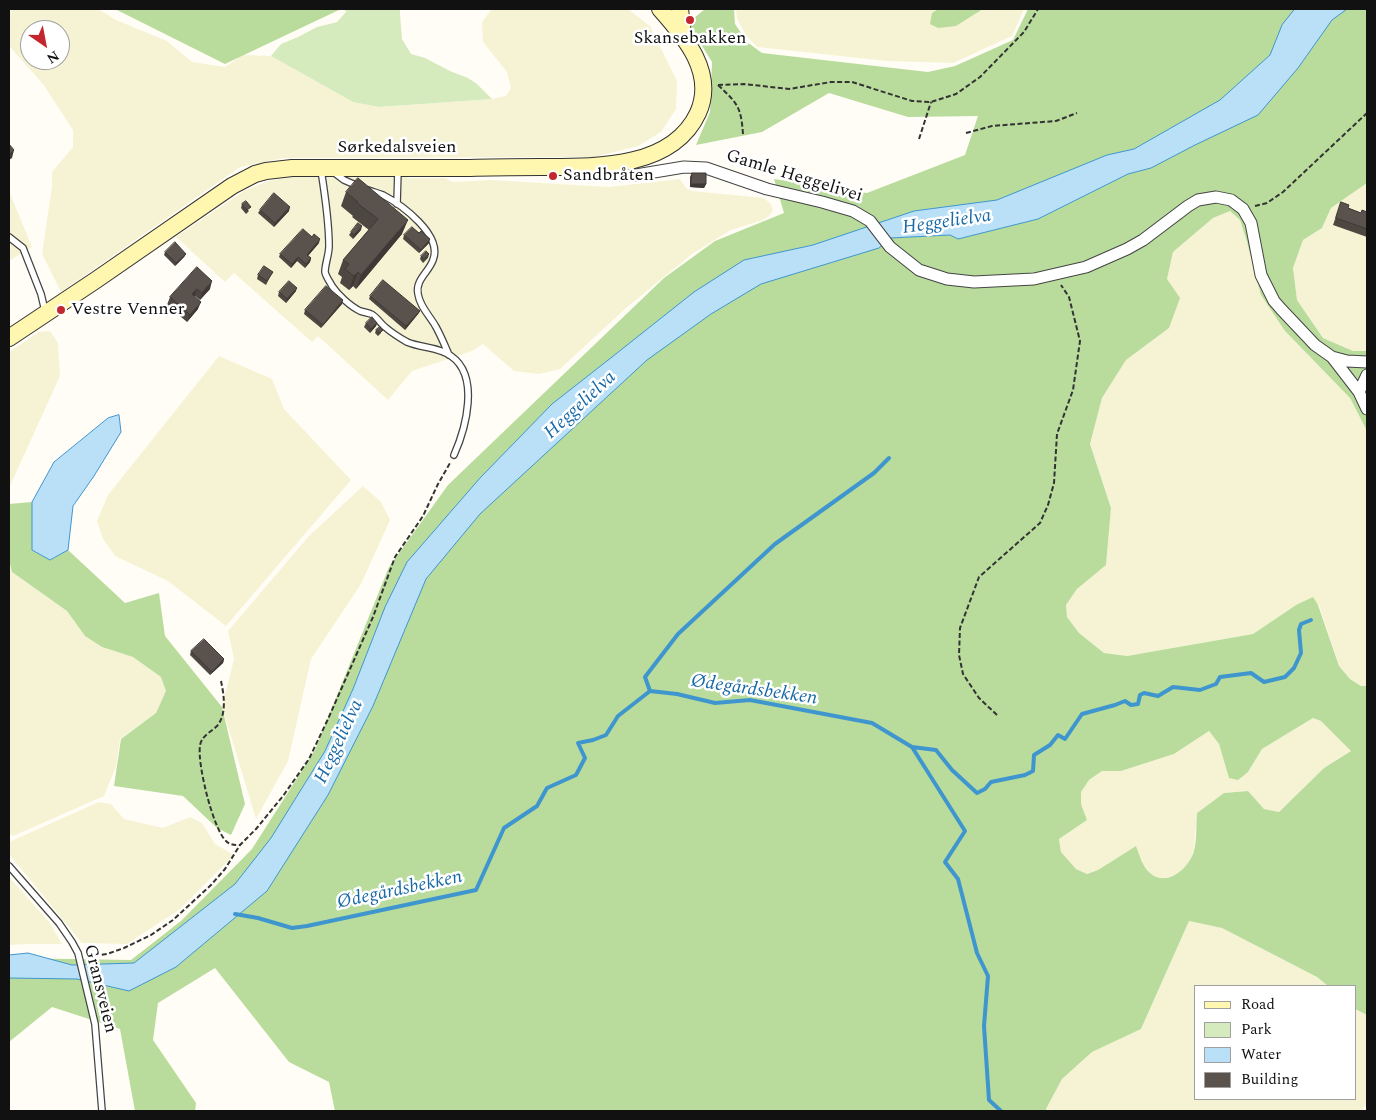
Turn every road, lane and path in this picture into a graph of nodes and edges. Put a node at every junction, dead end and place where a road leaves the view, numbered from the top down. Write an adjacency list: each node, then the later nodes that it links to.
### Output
1 (660, 9): 4 (street, Sørkedalsveien)
2 (680, 9): 4 (street)
3 (1038, 9): 5 (path)
4 (684, 36): 11 (street, Sørkedalsveien)
5 (931, 102): 9 (path); 10 (path)
6 (1077, 113): 8 (path)
7 (1367, 113): 15 (path)
8 (966, 133)
9 (743, 134)
10 (919, 139)
11 (583, 167): 13 (street, Sørkedalsveien); 17 (street, Gamle Heggelivei)
12 (328, 168): 13 (street, Sørkedalsveien); 14 (lane); 18 (street, Sørkedalsveien); 20 (lane)
13 (399, 168): 14 (lane)
14 (397, 204): 20 (lane)
15 (1243, 209): 17 (street, Gamle Heggelivei); 21 (street)
16 (9, 237): 18 (lane)
17 (1053, 275): 28 (path)
18 (45, 314): 19 (street, Sørkedalsveien)
19 (9, 338)
20 (450, 355): 26 (lane)
21 (1332, 357): 22 (street); 24 (street)
22 (1367, 362)
23 (1367, 375): 24 (street)
24 (1359, 392): 25 (street)
25 (1367, 409)
26 (454, 455): 29 (path)
27 (221, 681): 29 (path)
28 (997, 715)
29 (240, 845): 31 (path)
30 (9, 866): 31 (lane, Gransveien)
31 (78, 953): 32 (lane, Gransveien)
32 (102, 1111)

